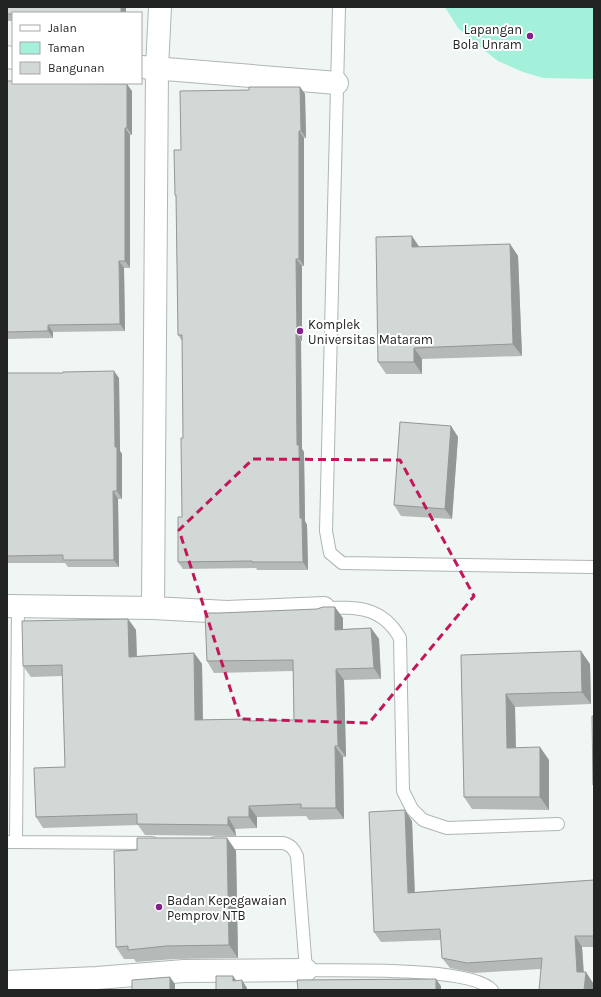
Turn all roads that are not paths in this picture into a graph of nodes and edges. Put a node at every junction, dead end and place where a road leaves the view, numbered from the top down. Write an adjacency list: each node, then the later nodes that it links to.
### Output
1 (160, 7): 3 (street)
2 (339, 7): 4 (lane)
3 (149, 67): 4 (street); 7 (street)
4 (337, 83): 5 (lane)
5 (594, 567)
6 (12, 606): 7 (street); 10 (lane)
7 (153, 608): 8 (street)
8 (324, 608): 9 (lane)
9 (558, 824)
10 (11, 842): 11 (lane)
11 (165, 843)
12 (205, 843): 13 (lane)
13 (306, 970): 14 (street); 15 (lane)
14 (7, 982)
15 (492, 990)

